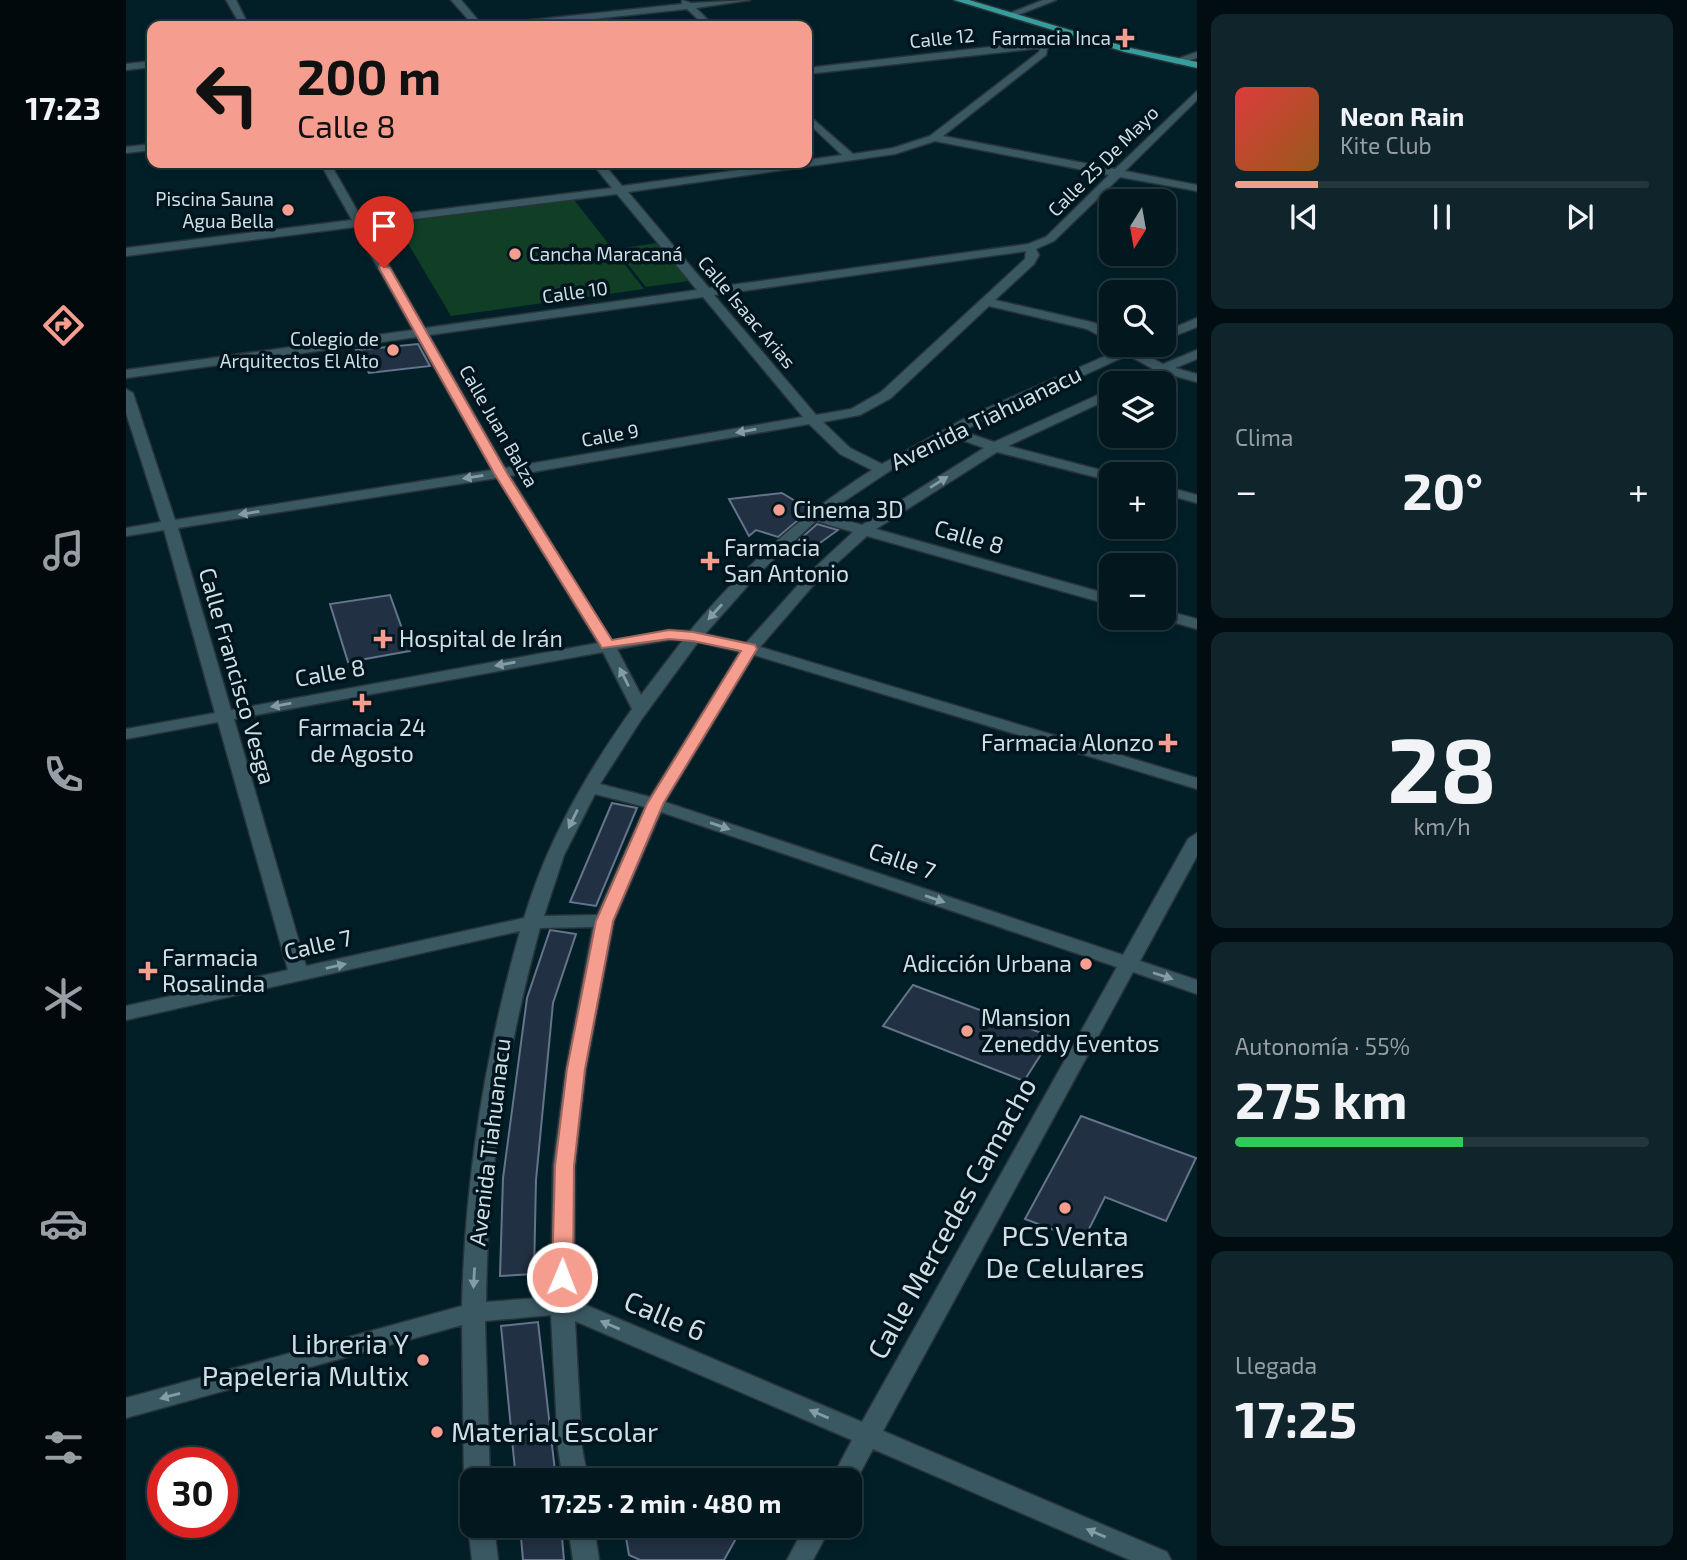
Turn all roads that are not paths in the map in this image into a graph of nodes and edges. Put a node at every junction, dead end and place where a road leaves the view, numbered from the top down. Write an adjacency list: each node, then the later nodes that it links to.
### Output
1 (231, 0): 8 (street)
2 (456, 0): 9 (street)
3 (745, 0): 6 (street)
4 (959, 0): 7 (main road)
5 (1051, 0): 7 (street)
6 (686, 3): 10 (street); 11 (street)
7 (1010, 15): 12 (main road)
8 (242, 21)
9 (475, 21)
10 (543, 21)
11 (705, 21)
12 (1080, 35): 13 (street, Calle 12); 15 (main road)
13 (1041, 44): 19 (street, Calle 12); 22 (street)
14 (1197, 55): 15 (street)
15 (1176, 61): 17 (main road)
16 (147, 65): 18 (street)
17 (1197, 65)
18 (126, 67)
19 (812, 70)
20 (1197, 94): 30 (street, Calle 25 De Mayo)
21 (812, 122): 25 (street)
22 (934, 138): 25 (street); 30 (street)
23 (147, 148): 24 (street)
24 (126, 150)
25 (851, 158): 26 (street)
26 (812, 163)
27 (328, 168): 33 (street, Calle Juan Balza)
28 (601, 168): 32 (street, Calle Isaac Arias)
29 (779, 168): 32 (street)
30 (1116, 173): 31 (street); 34 (street, Calle 25 De Mayo)
31 (1197, 188)
32 (620, 190): 33 (street); 36 (street, Calle Isaac Arias)
33 (359, 224): 35 (street); 41 (street, Calle Juan Balza)
34 (1030, 247): 36 (street, Calle 10); 37 (street, Calle 9)
35 (126, 253)
36 (706, 292): 41 (street, Calle 10); 51 (street, Calle Isaac Arias)
37 (986, 302): 39 (street); 51 (street, Calle 9)
38 (1197, 322): 40 (street)
39 (1099, 331)
40 (1176, 331)
41 (422, 334): 47 (street, Calle 10); 55 (street, Calle Juan Balza)
42 (1197, 354): 45 (street)
43 (1109, 357): 52 (street, Avenida Tiahuanacu)
44 (1145, 357): 45 (street)
45 (1162, 369): 46 (street); 48 (street)
46 (1158, 371)
47 (126, 374)
48 (1197, 378)
49 (126, 393): 60 (street, Calle Francisco Vesga)
50 (1099, 399): 53 (street, Avenida Tiahuanacu)
51 (813, 420): 54 (street, Calle Isaac Arias); 55 (street, Calle 9, one-way to 55)
52 (950, 431): 53 (street); 54 (street, Avenida Tiahuanacu)
53 (995, 447): 56 (street); 61 (street, Avenida Tiahuanacu, one-way to 53)
54 (882, 469): 59 (street, Avenida Tiahuanacu)
55 (501, 473): 60 (street, Calle 9, one-way to 60); 67 (street, Calle Juan Balza)
56 (1099, 474)
57 (1176, 493): 58 (street)
58 (1197, 499)
59 (814, 516): 61 (street, Calle 8); 66 (street, Avenida Tiahuanacu, one-way to 66)
60 (170, 526): 62 (street, Calle 9); 70 (street, Calle Francisco Vesga)
61 (863, 531): 63 (street, Calle 8); 68 (street, Avenida Tiahuanacu)
62 (126, 532)
63 (1099, 597)
64 (1176, 618): 65 (street)
65 (1197, 624)
66 (693, 636): 67 (street, Calle 8); 68 (street, Calle 8); 69 (street, Avenida Tiahuanacu)
67 (607, 645): 69 (street, Calle Juan Balza, one-way to 67); 70 (street, Calle 8, one-way to 70)
68 (750, 649): 72 (street, Calle 8); 74 (street, Avenida Tiahuanacu)
69 (640, 709): 73 (street, Avenida Tiahuanacu)
70 (225, 715): 71 (street, Calle 8); 79 (street, Calle Francisco Vesga)
71 (126, 734)
72 (1197, 784)
73 (589, 787): 74 (street, Calle 7); 77 (street, Avenida Tiahuanacu, one-way to 77)
74 (655, 804): 76 (street, Avenida Tiahuanacu); 78 (street, Calle 7, one-way to 78)
75 (1197, 839): 78 (street, Calle Mercedes Camacho)
76 (604, 921): 77 (street, Calle 7); 82 (street, Avenida Tiahuanacu)
77 (532, 922): 79 (street, Calle 7, one-way to 77); 83 (street, Avenida Tiahuanacu, one-way to 83)
78 (1129, 965): 80 (street, Calle 7, one-way to 80); 85 (street, Calle Mercedes Camacho)
79 (299, 974): 81 (street, Calle 7)
80 (1197, 987)
81 (126, 1013)
82 (562, 1305): 83 (street, Calle 6); 85 (street, Calle 6, one-way to 82); 87 (street, Avenida Tiahuanacu)
83 (472, 1313): 84 (street, Calle 6, one-way to 84); 86 (street, Avenida Tiahuanacu)
84 (126, 1408)
85 (868, 1434): 88 (street, Calle Mercedes Camacho); 95 (street, Calle 6, one-way to 85)
86 (477, 1468)
87 (573, 1468)
88 (850, 1468)
89 (482, 1538): 92 (street)
90 (583, 1538): 93 (street)
91 (812, 1538): 94 (street)
92 (485, 1560)
93 (586, 1560)
94 (800, 1560)
95 (1158, 1560)

